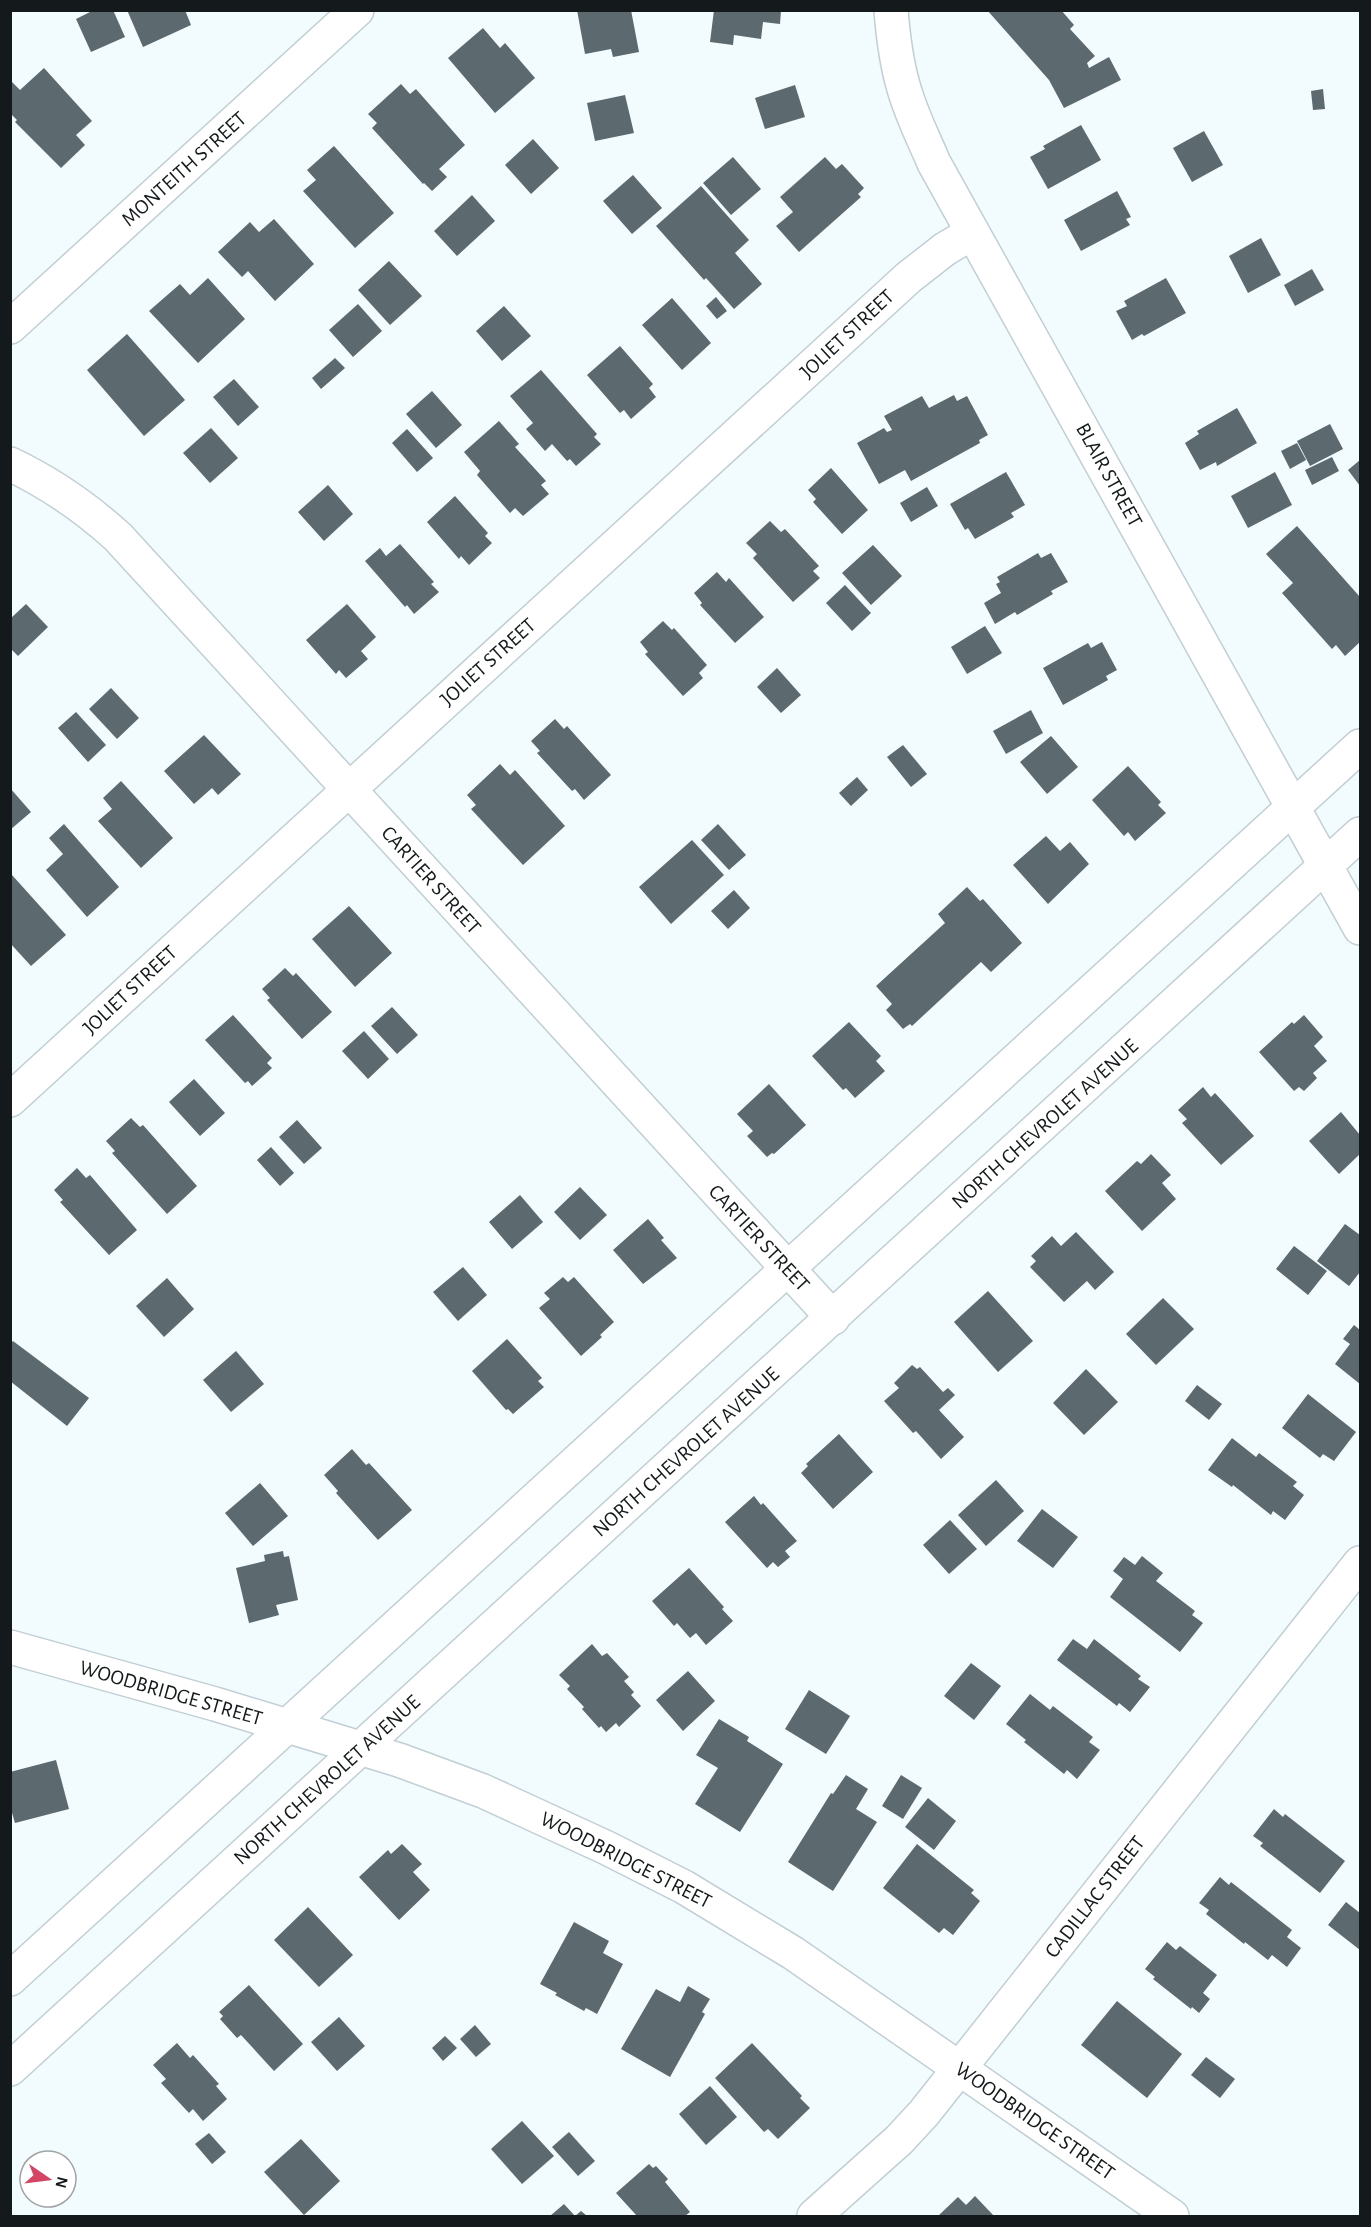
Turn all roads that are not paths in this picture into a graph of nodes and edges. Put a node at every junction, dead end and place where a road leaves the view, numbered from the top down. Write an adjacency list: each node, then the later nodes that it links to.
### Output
1 (357, 10): 4 (street, MONTEITH STREET)
2 (891, 10): 3 (street, BLAIR STREET)
3 (972, 233): 7 (street, JOLIET STREET); 8 (street, BLAIR STREET)
4 (10, 327)
5 (10, 464): 7 (street, CARTIER STREET)
6 (1360, 746): 8 (street)
7 (348, 789): 12 (street, JOLIET STREET); 13 (street, CARTIER STREET)
8 (1294, 807): 10 (street, BLAIR STREET); 13 (street)
9 (1360, 834): 10 (street, NORTH CHEVROLET AVENUE)
10 (1326, 866): 11 (street, BLAIR STREET); 14 (street, NORTH CHEVROLET AVENUE)
11 (1360, 928)
12 (10, 1100)
13 (788, 1268): 14 (street, CARTIER STREET); 17 (street)
14 (832, 1318): 18 (street, NORTH CHEVROLET AVENUE)
15 (1360, 1563): 20 (street, CADILLAC STREET)
16 (10, 1647): 17 (street, WOODBRIDGE STREET)
17 (287, 1726): 18 (street, WOODBRIDGE STREET); 19 (street)
18 (362, 1749): 20 (street, WOODBRIDGE STREET); 21 (street, NORTH CHEVROLET AVENUE)
19 (10, 1979)
20 (959, 2067): 22 (street, CADILLAC STREET); 23 (street, WOODBRIDGE STREET)
21 (10, 2069)
22 (814, 2217)
23 (1172, 2217)

